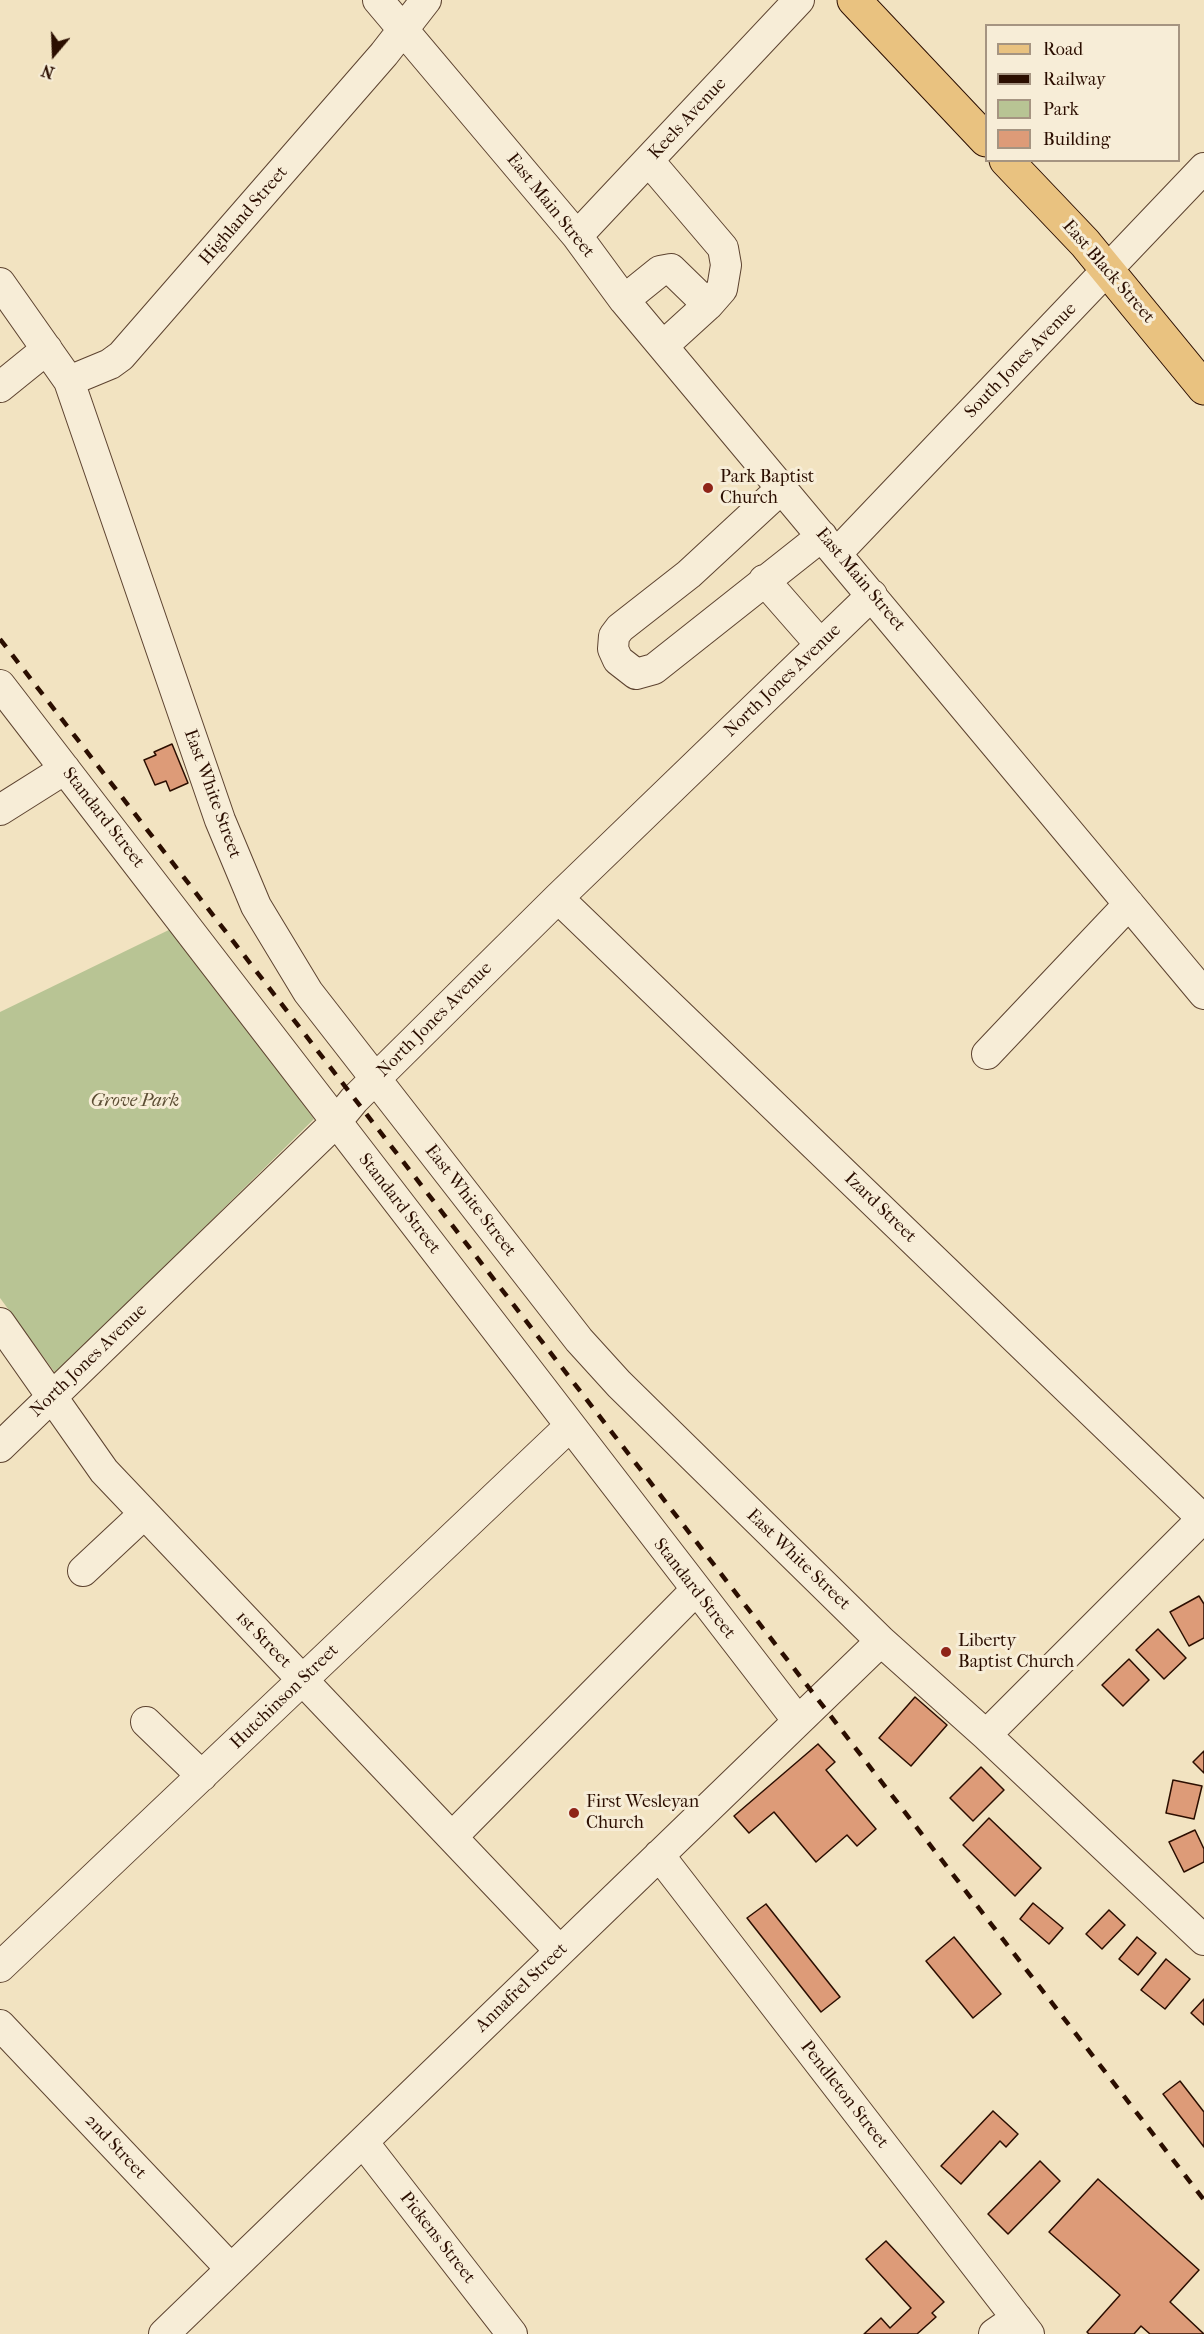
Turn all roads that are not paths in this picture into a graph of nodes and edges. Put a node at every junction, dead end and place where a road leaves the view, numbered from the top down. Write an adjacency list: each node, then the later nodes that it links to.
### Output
1 (378, 0): 5 (street, East Main Street)
2 (426, 0): 5 (street, Highland Street)
3 (798, 0): 7 (street, Keels Avenue)
4 (854, 0): 6 (main road)
5 (404, 31): 10 (street, East Main Street); 17 (street, Highland Street)
6 (985, 138)
7 (649, 161): 10 (street, Keels Avenue); 14 (street)
8 (1008, 162): 11 (main road, East Black Street)
9 (1204, 168): 11 (street, South Jones Avenue)
10 (577, 236): 13 (street, East Main Street)
11 (1108, 269): 19 (main road, East Black Street); 21 (street, South Jones Avenue)
12 (0, 282): 16 (street, East White Street)
13 (624, 300): 14 (street); 15 (street, East Main Street)
14 (708, 305): 15 (street)
15 (663, 346): 20 (street, East Main Street)
16 (47, 349): 17 (street, East White Street); 18 (street)
17 (69, 381): 32 (street, East White Street)
18 (0, 387)
19 (1204, 388)
20 (783, 488): 21 (street, East Main Street); 22 (street, South Jones Avenue)
21 (830, 544): 22 (street, South Jones Avenue); 23 (street, East Main Street)
22 (764, 580): 24 (street)
23 (872, 595): 24 (street, North Jones Avenue); 29 (street, East Main Street)
24 (820, 644): 28 (street, North Jones Avenue)
25 (0, 685): 26 (street, Standard Street)
26 (65, 769): 27 (street); 33 (street, Standard Street)
27 (0, 810)
28 (558, 898): 32 (street, North Jones Avenue); 39 (street, Izard Street)
29 (1129, 904): 30 (street, East Main Street); 31 (street)
30 (1204, 994)
31 (987, 1054)
32 (374, 1079): 33 (street, North Jones Avenue); 42 (street, East White Street)
33 (336, 1122): 35 (street, North Jones Avenue); 36 (street, Standard Street)
34 (0, 1323): 35 (street, 1st Street)
35 (52, 1397): 37 (street, North Jones Avenue); 38 (street, 1st Street)
36 (570, 1426): 41 (street, Standard Street); 43 (street, Hutchinson Street)
37 (0, 1447)
38 (144, 1514): 40 (street); 43 (street, 1st Street)
39 (1203, 1518): 46 (street)
40 (83, 1571)
41 (695, 1591): 44 (street, Standard Street); 48 (street)
42 (881, 1641): 44 (street, Annafrel Street); 46 (street, East White Street)
43 (302, 1681): 47 (street, Hutchinson Street); 48 (street, 1st Street)
44 (798, 1721): 49 (street, Annafrel Street)
45 (146, 1722): 47 (street)
46 (986, 1735): 50 (street, East White Street)
47 (202, 1776): 52 (street, Hutchinson Street)
48 (452, 1837): 51 (street, 1st Street)
49 (659, 1855): 51 (street, Annafrel Street); 56 (street, Pendleton Street)
50 (1204, 1941)
51 (560, 1951): 54 (street, Annafrel Street)
52 (0, 1967)
53 (0, 2025): 55 (street, 2nd Street)
54 (363, 2142): 55 (street, Annafrel Street); 58 (street, Pickens Street)
55 (231, 2269): 57 (street, Annafrel Street)
56 (1013, 2329)
57 (164, 2334)
58 (512, 2334)

